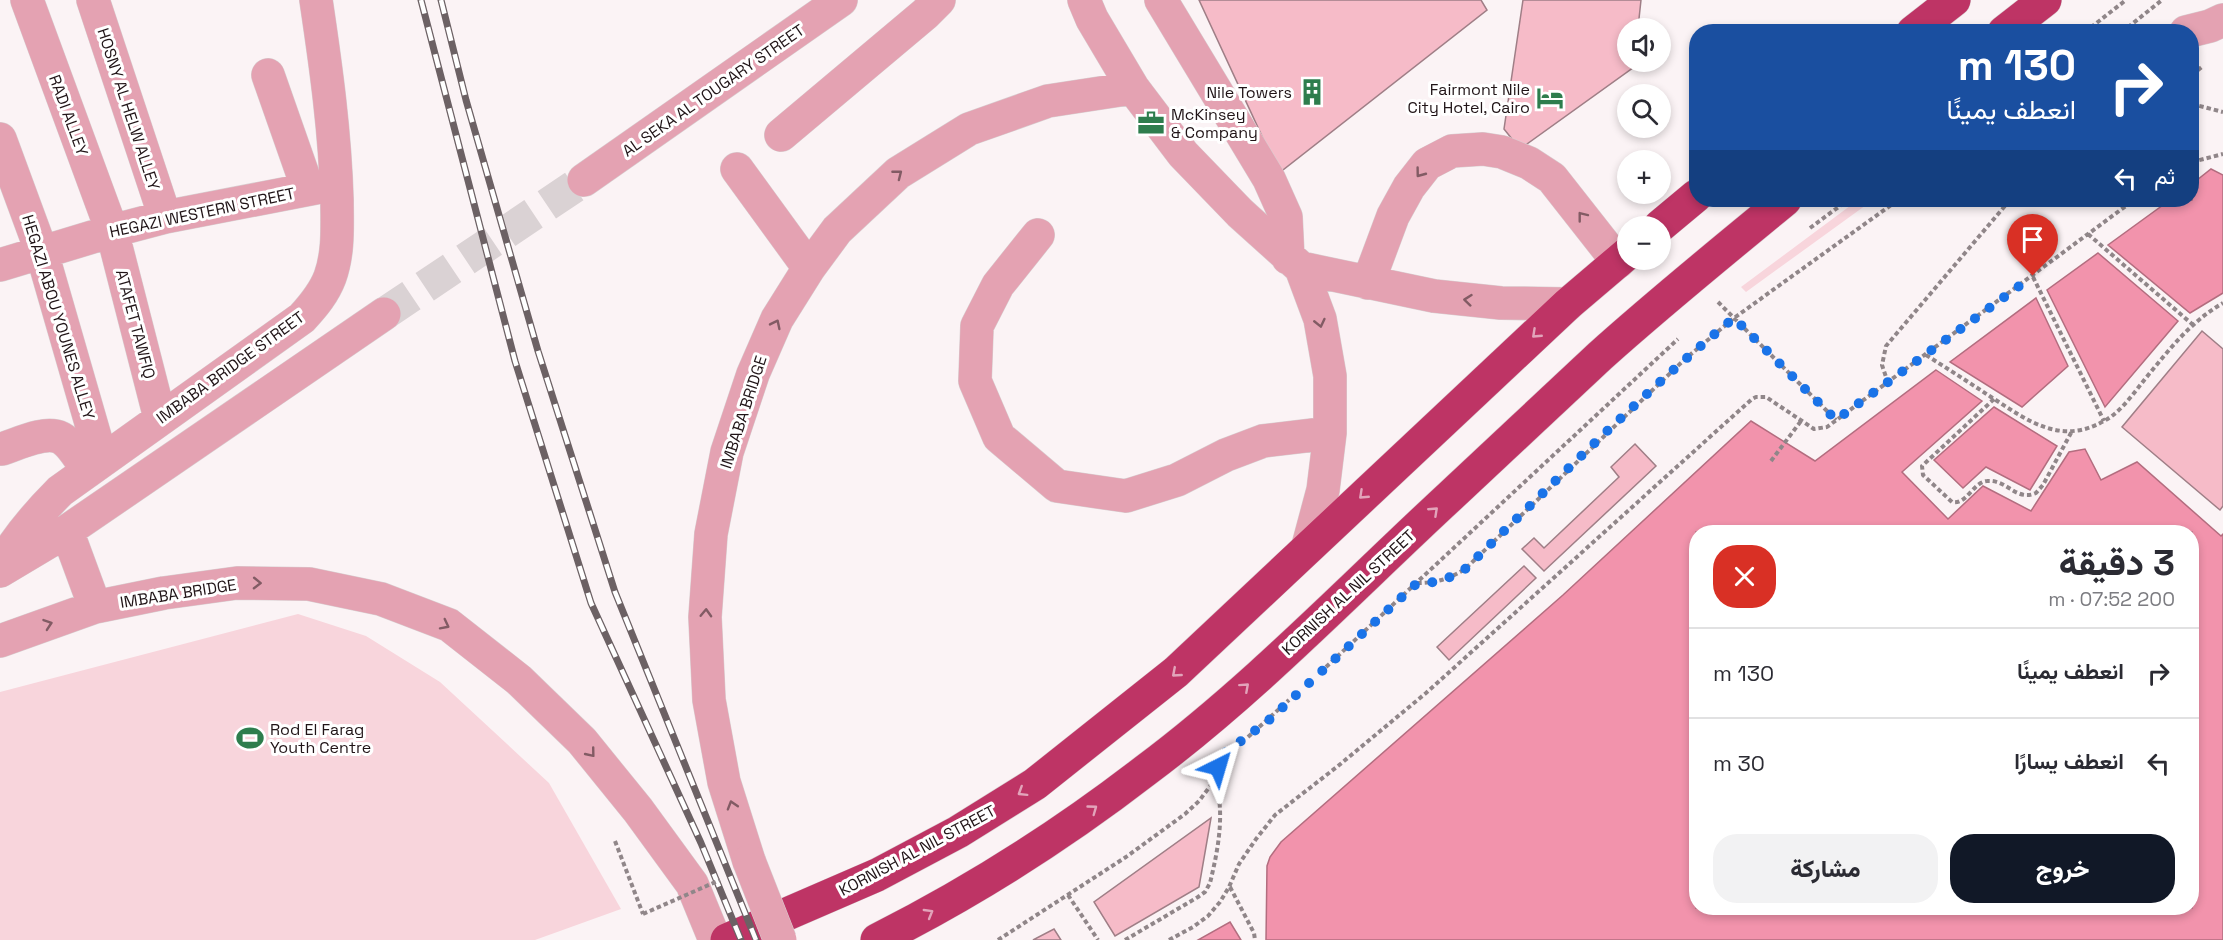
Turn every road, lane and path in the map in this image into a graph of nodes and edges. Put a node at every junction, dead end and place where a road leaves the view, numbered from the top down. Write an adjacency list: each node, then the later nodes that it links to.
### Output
1 (27, 0): 37 (street, RADI ALLEY)
2 (93, 0): 35 (street, HOSNY AL HELW ALLEY)
3 (316, 0): 28 (street, IMBABA BRIDGE STREET)
4 (841, 0): 27 (street, AL SEKA AL TOUGARY STREET)
5 (939, 0): 22 (street)
6 (1084, 0): 19 (street)
7 (1161, 0): 43 (street)
8 (1954, 0): 13 (highway)
9 (2045, 0): 14 (highway)
10 (2126, 0): 15 (path)
11 (2162, 0): 16 (path)
12 (2223, 20): 17 (street)
13 (1923, 24)
14 (2014, 24)
15 (2095, 24)
16 (2132, 24)
17 (2199, 29)
18 (268, 75): 28 (street)
19 (1133, 87): 43 (street); 46 (street, IMBABA BRIDGE, one-way to 19)
20 (2199, 106): 21 (path)
21 (2223, 112)
22 (781, 135)
23 (0, 140): 42 (street, HEGAZI ABOU YOUNES ALLEY)
24 (2223, 154): 25 (path)
25 (2199, 160)
26 (737, 169): 46 (street)
27 (584, 180)
28 (322, 186): 35 (street, HEGAZI WESTERN STREET); 62 (street, IMBABA BRIDGE STREET)
29 (1689, 202): 36 (highway)
30 (1777, 207): 47 (highway, KORNISH AL NIL STREET)
31 (1838, 207): 38 (path)
32 (1888, 207): 56 (path)
33 (2004, 207): 60 (path)
34 (2125, 207): 39 (path)
35 (165, 217): 37 (street, HEGAZI WESTERN STREET)
36 (1671, 217)
37 (112, 231): 42 (street, HEGAZI WESTERN STREET); 62 (street, ATAFET TAWFIQ)
38 (1803, 233)
39 (2088, 234): 48 (path); 57 (path)
40 (1038, 235): 67 (street)
41 (1617, 251): 49 (street, one-way to 49)
42 (42, 253): 45 (street, HEGAZI WESTERN STREET); 70 (street, HEGAZI ABOU YOUNES ALLEY)
43 (1294, 263): 49 (street); 67 (street, one-way to 67)
44 (1617, 263): 53 (highway, KORNISH AL NIL STREET)
45 (0, 265)
46 (809, 268): 85 (street, IMBABA BRIDGE, one-way to 46)
47 (1694, 275): 51 (path); 79 (highway, KORNISH AL NIL STREET, one-way to 47)
48 (2033, 276): 59 (path); 65 (path)
49 (1368, 283): 53 (street, one-way to 49)
50 (1727, 295): 51 (path)
51 (1719, 302): 54 (path); 56 (path)
52 (2223, 303): 57 (path)
53 (1568, 304): 72 (highway, KORNISH AL NIL STREET, one-way to 72)
54 (1711, 309)
55 (384, 314): 71 (street, IMBABA BRIDGE STREET)
56 (1734, 318): 63 (path); 74 (path)
57 (2192, 324): 65 (path)
58 (1678, 338): 74 (path)
59 (1926, 355): 60 (path); 61 (path)
60 (1888, 383): 63 (path)
61 (1994, 399): 66 (path); 66 (path)
62 (160, 418): 70 (street, IMBABA BRIDGE STREET)
63 (1836, 420): 64 (path)
64 (1801, 421): 69 (path); 86 (path)
65 (2104, 421): 66 (path)
66 (2072, 432)
67 (1330, 433): 72 (street)
68 (2, 450): 70 (street)
69 (1771, 461)
70 (95, 466): 73 (street, IMBABA BRIDGE STREET)
71 (68, 531): 73 (street, IMBABA BRIDGE STREET); 75 (street)
72 (1308, 546): 89 (highway, KORNISH AL NIL STREET, one-way to 89)
73 (0, 569)
74 (1416, 584): 77 (path)
75 (96, 607): 76 (street, one-way to 75); 88 (street, IMBABA BRIDGE, one-way to 88)
76 (0, 641)
77 (1321, 672)
78 (1295, 696): 80 (path)
79 (1220, 710): 82 (path); 91 (highway, KORNISH AL NIL STREET, one-way to 79)
80 (1246, 739)
81 (1230, 750): 82 (path)
82 (1221, 756): 83 (path)
83 (1214, 777): 87 (path); 94 (path)
84 (614, 838): 85 (path, bridge)
85 (739, 869): 90 (street, IMBABA BRIDGE, bridge)
86 (1229, 887): 95 (path); 96 (path)
87 (1068, 895): 92 (path); 93 (path)
88 (715, 940)
89 (727, 940)
90 (780, 940)
91 (877, 940)
92 (998, 940)
93 (1098, 940)
94 (1125, 940)
95 (1169, 940)
96 (1255, 940)

